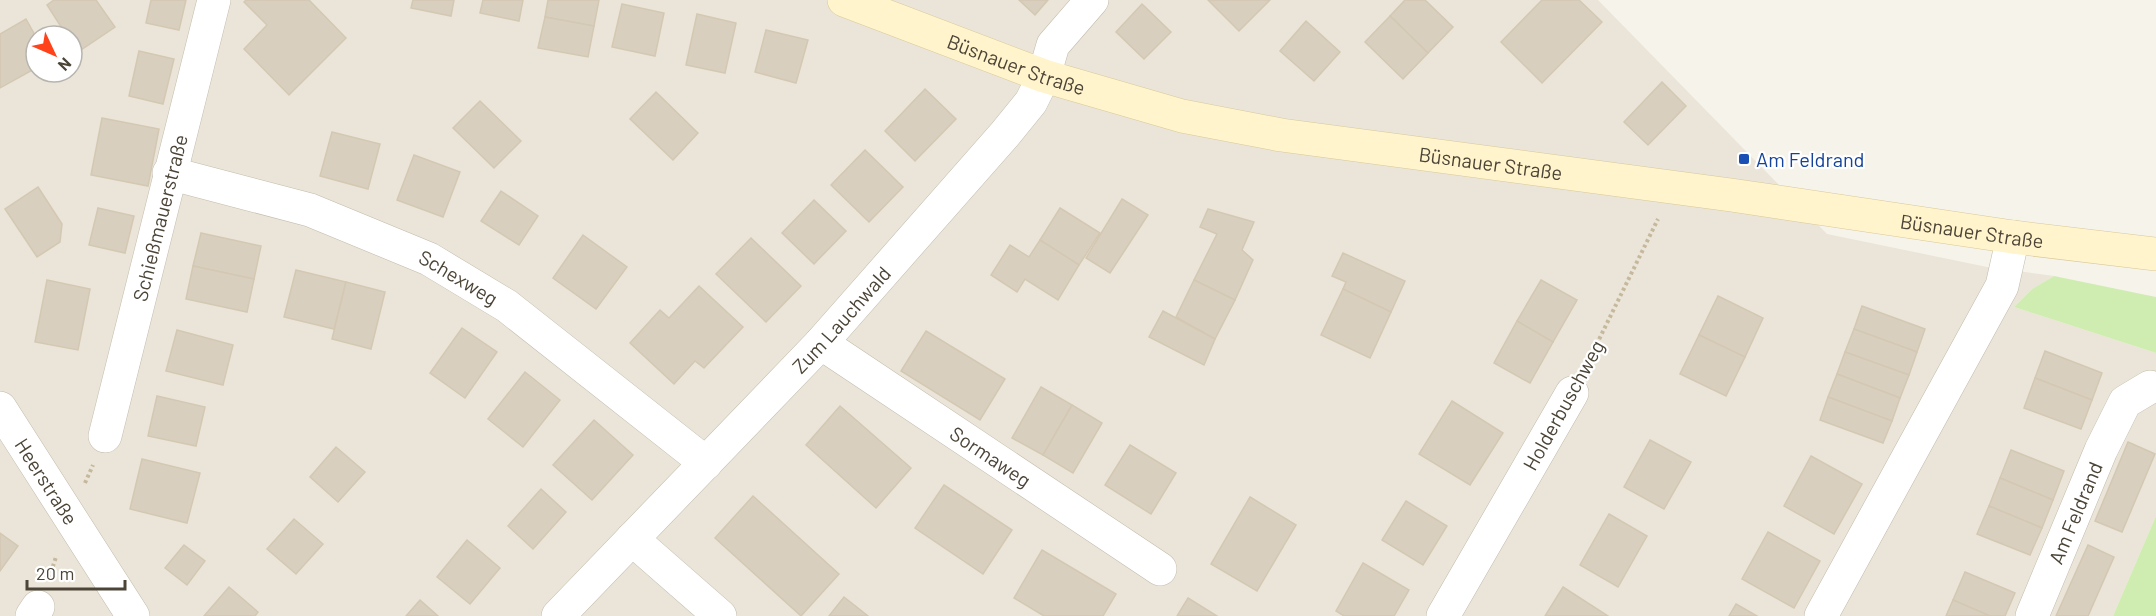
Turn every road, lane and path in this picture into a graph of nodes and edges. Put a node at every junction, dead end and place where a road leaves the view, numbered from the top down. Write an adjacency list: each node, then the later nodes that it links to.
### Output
1 (214, 0): 5 (street, Schießmauerstraße)
2 (844, 0): 4 (street, Büsnauer Straße)
3 (1092, 0): 4 (street, Zum Lauchwald)
4 (1044, 76): 6 (street, Büsnauer Straße); 9 (street, Zum Lauchwald)
5 (169, 173): 13 (street, Schießmauerstraße); 14 (street, Schexweg)
6 (1668, 187): 7 (street, Büsnauer Straße); 11 (path, Holderbuschweg)
7 (2013, 237): 8 (street, Büsnauer Straße); 23 (street)
8 (2156, 254)
9 (821, 343): 14 (street, Zum Lauchwald); 17 (street, Sormaweg)
10 (2150, 387): 24 (street, Am Feldrand)
11 (1572, 393): 22 (street, Holderbuschweg)
12 (0, 408): 15 (street, Heerstraße)
13 (105, 436): 15 (path)
14 (706, 463): 16 (street, Zum Lauchwald)
15 (70, 519): 18 (path); 19 (street, Heerstraße)
16 (632, 539): 20 (street, Zum Lauchwald); 21 (street)
17 (1160, 569)
18 (35, 611)
19 (133, 616)
20 (558, 616)
21 (720, 616)
22 (1443, 616)
23 (1821, 616)
24 (2032, 616)

